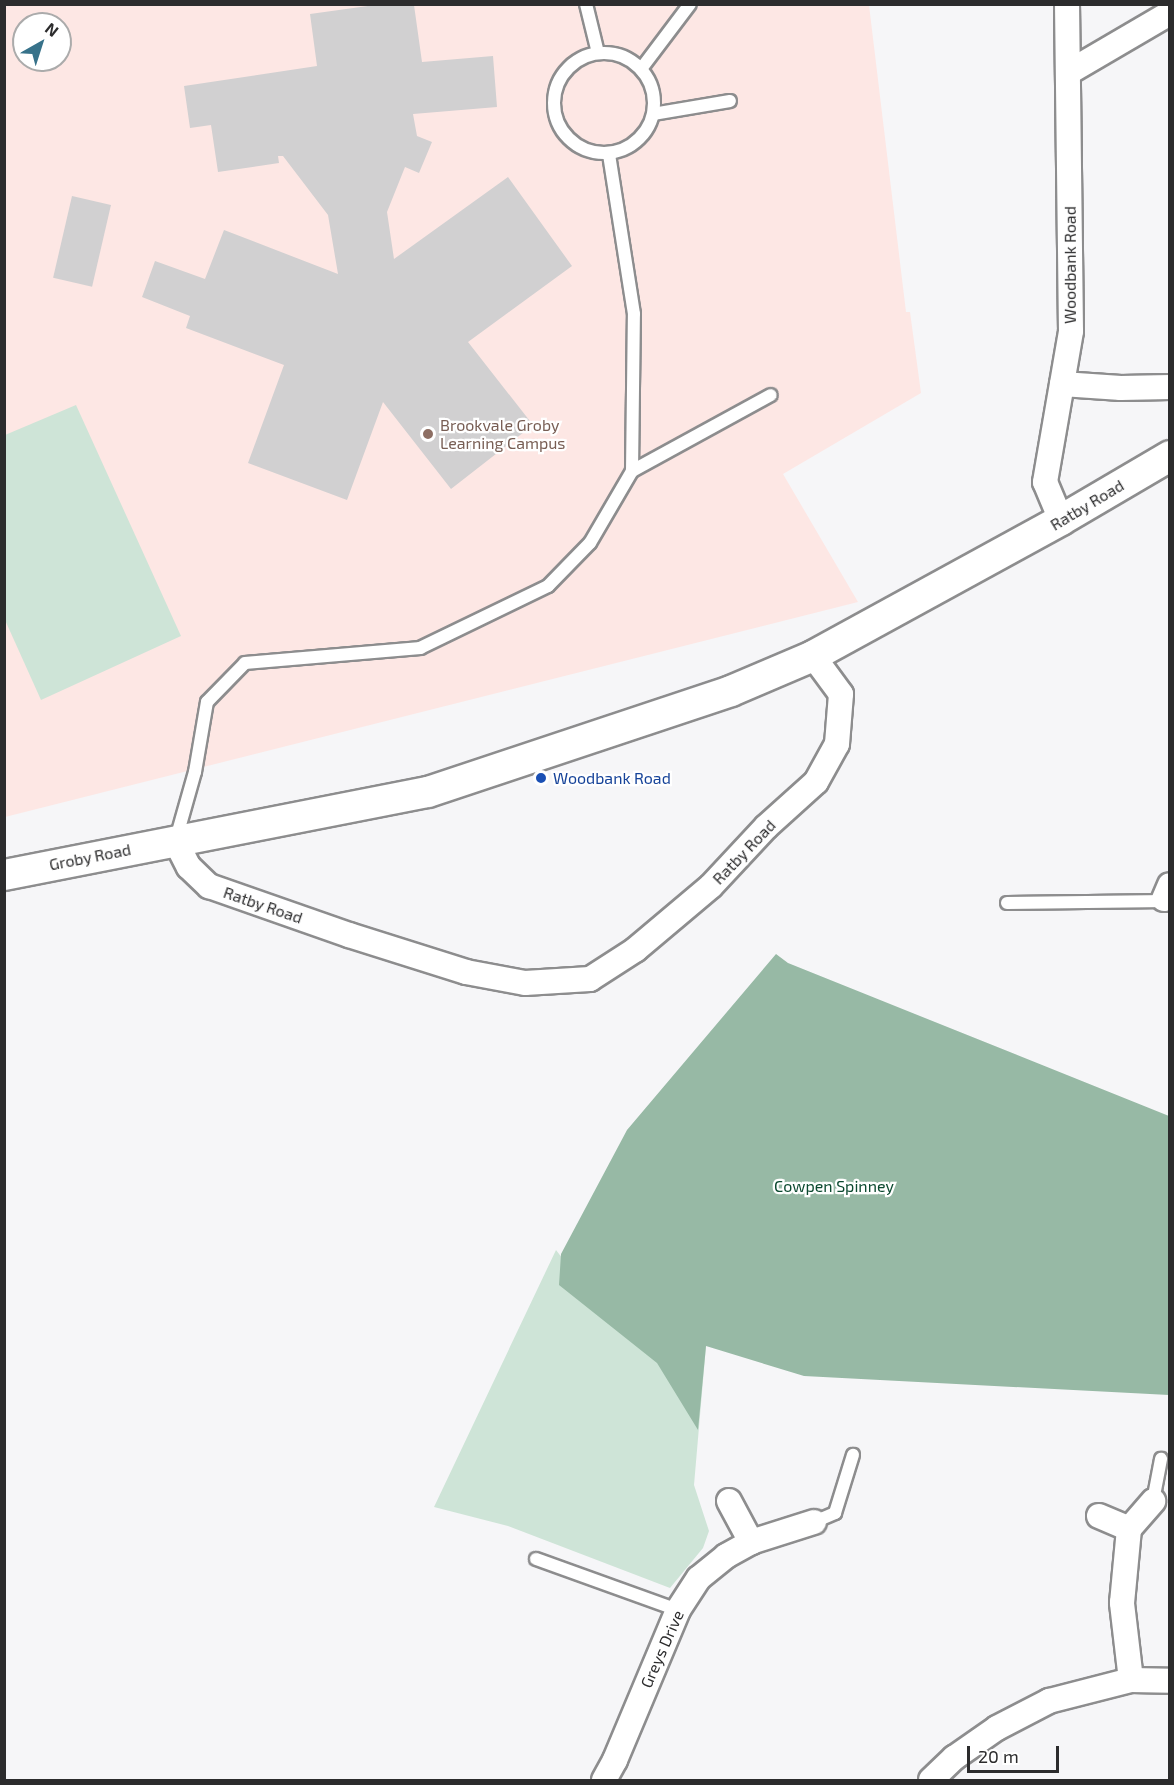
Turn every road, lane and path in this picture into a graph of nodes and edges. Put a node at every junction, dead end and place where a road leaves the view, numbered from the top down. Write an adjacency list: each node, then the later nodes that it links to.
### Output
1 (586, 4): 5 (lane)
2 (690, 4): 6 (lane)
3 (1067, 4): 7 (street, Woodbank Road)
4 (1170, 13): 7 (street)
5 (598, 53): 6 (lane); 10 (lane)
6 (641, 69): 9 (lane)
7 (1069, 72): 11 (street, Woodbank Road)
8 (730, 101): 9 (lane)
9 (653, 114): 10 (lane)
10 (609, 153): 15 (lane)
11 (1062, 384): 12 (street); 16 (street, Woodbank Road)
12 (1170, 387)
13 (771, 394): 15 (lane)
14 (1170, 456): 16 (street, Ratby Road)
15 (632, 471): 18 (lane)
16 (1061, 520): 17 (street, Ratby Road)
17 (813, 656): 18 (street, Ratby Road); 18 (street, Ratby Road)
18 (175, 840): 19 (street, Groby Road)
19 (4, 875)
20 (1168, 895): 21 (lane)
21 (1007, 903)
22 (852, 1455): 27 (lane)
23 (1161, 1459): 25 (lane)
24 (729, 1501): 29 (street)
25 (1153, 1501): 28 (street)
26 (1099, 1516): 28 (street)
27 (814, 1522): 29 (street, Greys Drive)
28 (1129, 1529): 32 (street)
29 (751, 1542): 31 (street, Greys Drive)
30 (536, 1559): 31 (lane)
31 (678, 1610): 34 (street, Greys Drive)
32 (1131, 1680): 33 (street); 35 (street)
33 (1170, 1681)
34 (604, 1780)
35 (931, 1780)

